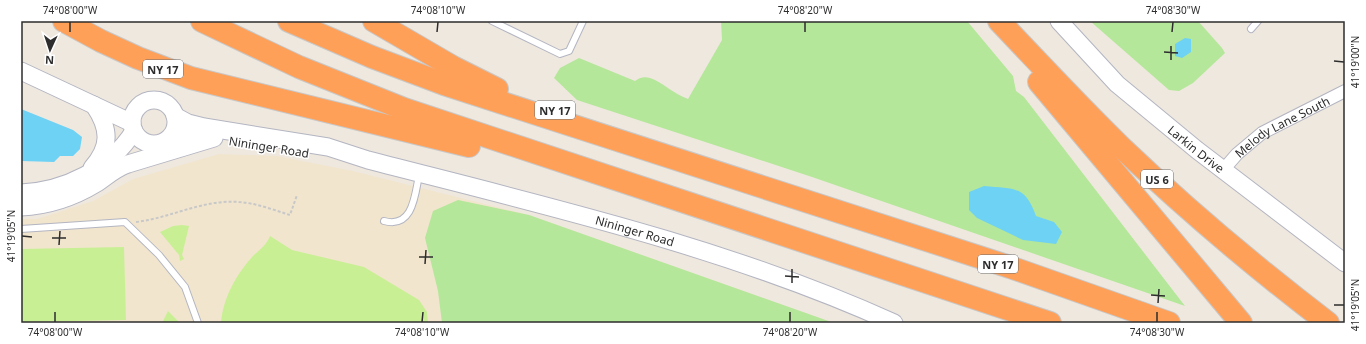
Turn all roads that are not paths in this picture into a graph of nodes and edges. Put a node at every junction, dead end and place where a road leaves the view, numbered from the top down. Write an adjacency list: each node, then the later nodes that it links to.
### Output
1 (64, 21): 13 (highway)
2 (82, 21): 13 (highway, NY 17)
3 (202, 21): 30 (highway)
4 (289, 21): 25 (highway)
5 (374, 21): 25 (highway, NY 17)
6 (492, 21): 7 (lane)
7 (583, 21)
8 (988, 21): 40 (highway, US 6)
9 (999, 21): 41 (highway, US 6)
10 (1059, 21): 26 (street, Larkin Drive)
11 (1258, 21): 12 (lane)
12 (1251, 29)
13 (121, 50): 30 (highway, NY 17)
14 (21, 71): 15 (street)
15 (43, 81): 17 (street); 18 (street)
16 (1345, 91): 26 (street, Melody Lane South)
17 (94, 106): 20 (street); 27 (street)
18 (139, 106): 19 (street); 20 (street)
19 (175, 116): 21 (street); 24 (street, Nininger Road)
20 (133, 127): 23 (street); 27 (street)
21 (170, 138): 22 (street, Nininger Road); 23 (street)
22 (214, 138): 24 (street, Nininger Road); 28 (street)
23 (150, 144): 28 (street)
24 (368, 160): 29 (street, Nininger Road)
25 (680, 161): 39 (highway, NY 17)
26 (1224, 169): 35 (street, Larkin Drive)
27 (88, 173): 31 (street)
28 (111, 173): 32 (street)
29 (420, 173): 33 (lane); 37 (street, Nininger Road)
30 (626, 183): 38 (highway, NY 17)
31 (21, 193)
32 (21, 207)
33 (384, 221)
34 (21, 229): 36 (lane)
35 (1345, 263)
36 (198, 323)
37 (894, 323)
38 (1050, 323)
39 (1169, 323)
40 (1241, 323)
41 (1328, 323)

